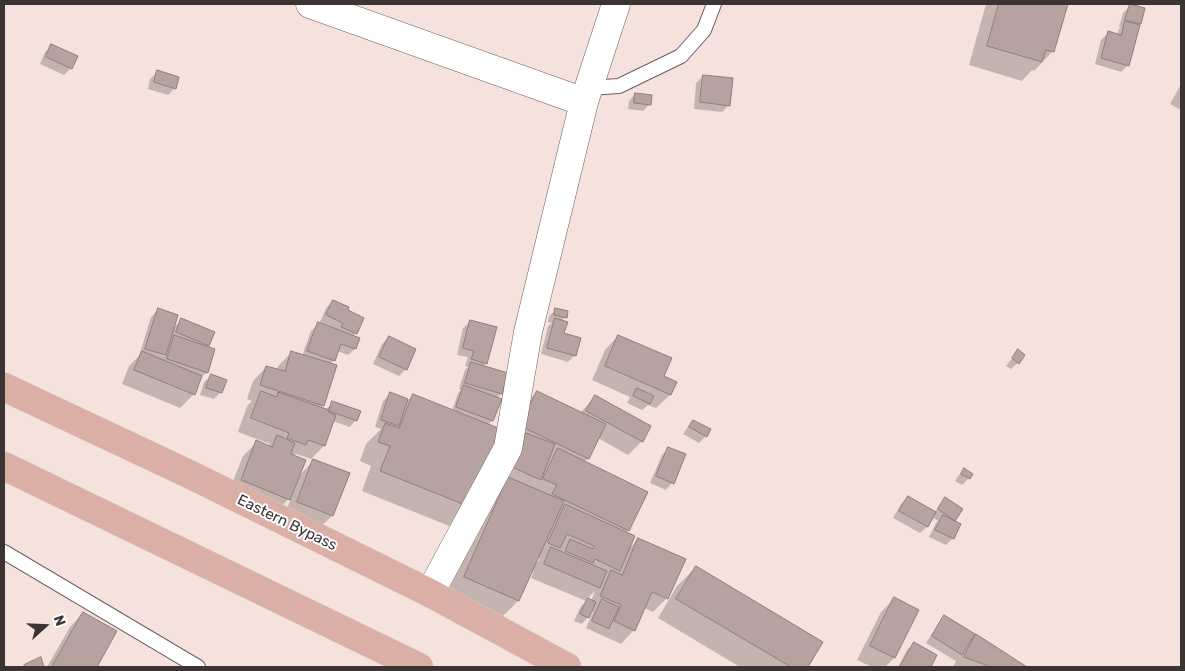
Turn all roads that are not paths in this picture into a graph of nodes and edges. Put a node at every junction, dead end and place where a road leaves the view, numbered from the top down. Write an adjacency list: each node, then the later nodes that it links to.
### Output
1 (310, 4): 4 (street)
2 (616, 4): 4 (street)
3 (714, 4): 4 (lane)
4 (586, 95): 8 (street)
5 (4, 387): 8 (main road, Eastern Bypass)
6 (4, 466): 10 (main road)
7 (4, 552): 9 (lane)
8 (430, 593): 11 (main road, Eastern Bypass)
9 (198, 667)
10 (419, 667)
11 (566, 667)

